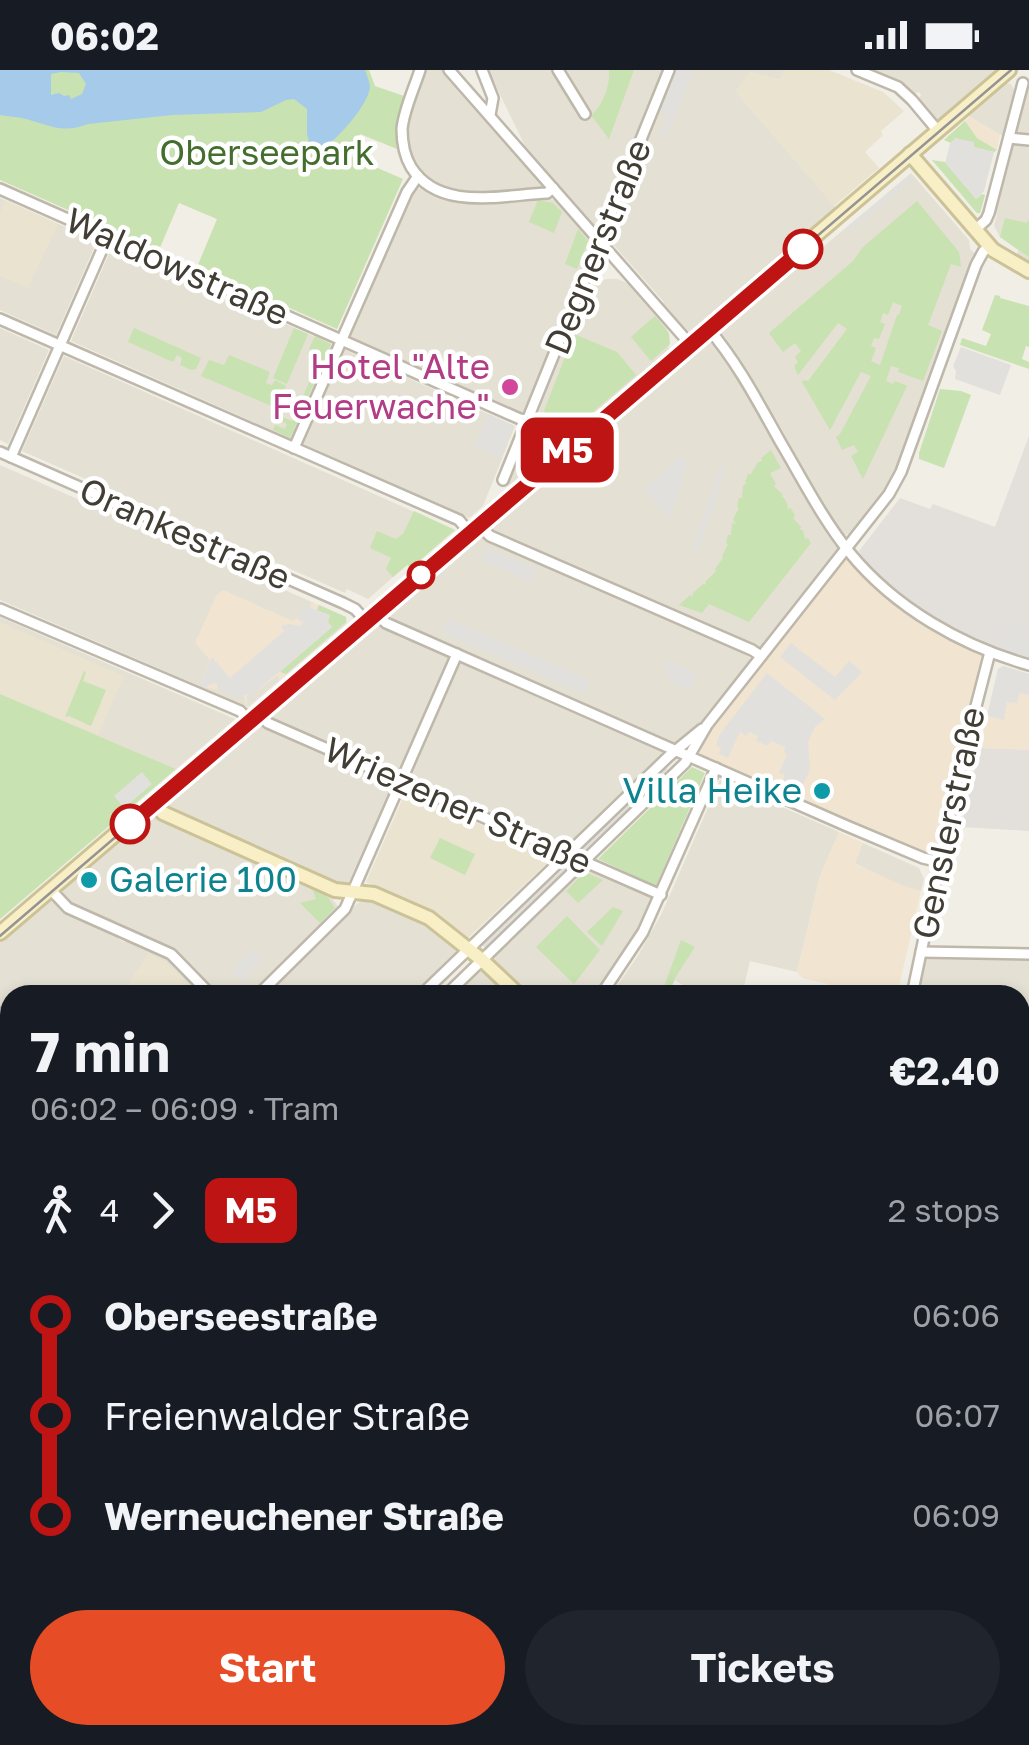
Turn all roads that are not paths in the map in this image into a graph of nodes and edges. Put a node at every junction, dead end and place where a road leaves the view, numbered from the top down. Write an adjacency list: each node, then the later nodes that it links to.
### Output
1 (420, 70): 15 (street)
2 (448, 70): 10 (street)
3 (482, 70): 10 (street)
4 (558, 70): 9 (street)
5 (669, 70): 20 (street, Degnerstraße)
6 (857, 70): 11 (street)
7 (1009, 70): 11 (main road)
8 (1023, 83): 12 (street)
9 (585, 114)
10 (490, 116): 17 (street)
11 (938, 130): 14 (main road)
12 (1009, 138): 13 (street); 18 (street)
13 (1029, 140)
14 (910, 154): 18 (main road); 24 (main road)
15 (418, 176): 17 (street); 25 (street)
16 (0, 188): 19 (street, Waldowstraße)
17 (553, 188): 20 (street)
18 (975, 230): 21 (main road)
19 (108, 236): 25 (street, Waldowstraße); 27 (street)
20 (601, 242): 26 (street); 28 (street, Degnerstraße)
21 (989, 246): 22 (main road); 35 (street)
22 (1029, 271)
23 (0, 319): 27 (street)
24 (708, 328): 26 (main road); 35 (street)
25 (341, 339): 28 (street, Waldowstraße); 29 (street)
26 (689, 343): 30 (main road)
27 (60, 345): 29 (street); 32 (street)
28 (528, 420): 30 (street, Waldowstraße); 33 (street, Degnerstraße)
29 (294, 448): 34 (street)
30 (564, 450): 34 (main road)
31 (0, 452): 32 (street, Orankestraße)
32 (11, 457): 37 (street, Orankestraße)
33 (504, 480)
34 (474, 528): 37 (main road); 40 (street)
35 (846, 548): 38 (street); 40 (street)
36 (0, 609): 42 (street, Wriezener Straße)
37 (370, 617): 39 (street, Orankestraße); 42 (main road)
38 (990, 652): 41 (street); 51 (street, Genslerstraße)
39 (457, 654): 44 (street, Orankestraße); 47 (street)
40 (760, 656): 43 (street)
41 (1029, 665)
42 (254, 716): 47 (street, Wriezener Straße); 48 (main road)
43 (707, 724): 44 (street); 45 (street)
44 (676, 751): 45 (street, Orankestraße); 49 (street)
45 (690, 757): 46 (street, Orankestraße); 50 (street)
46 (716, 768): 51 (street, Orankestraße); 54 (street)
47 (400, 781): 49 (street, Wriezener Straße); 53 (street)
48 (154, 802): 52 (main road); 53 (main road)
49 (568, 854): 50 (street, Wriezener Straße); 56 (street)
50 (584, 861): 54 (street, Wriezener Straße); 59 (street)
51 (940, 862): 57 (street, Genslerstraße)
52 (51, 890): 55 (main road); 60 (street)
53 (352, 892): 56 (main road); 61 (street)
54 (660, 895): 65 (street)
55 (0, 934)
56 (469, 948): 59 (main road); 62 (street)
57 (921, 952): 58 (street); 66 (street, Genslerstraße)
58 (1029, 954)
59 (482, 960): 63 (street); 64 (main road)
60 (201, 985)
61 (268, 985)
62 (432, 985)
63 (456, 985)
64 (508, 985)
65 (609, 985)
66 (914, 985)

